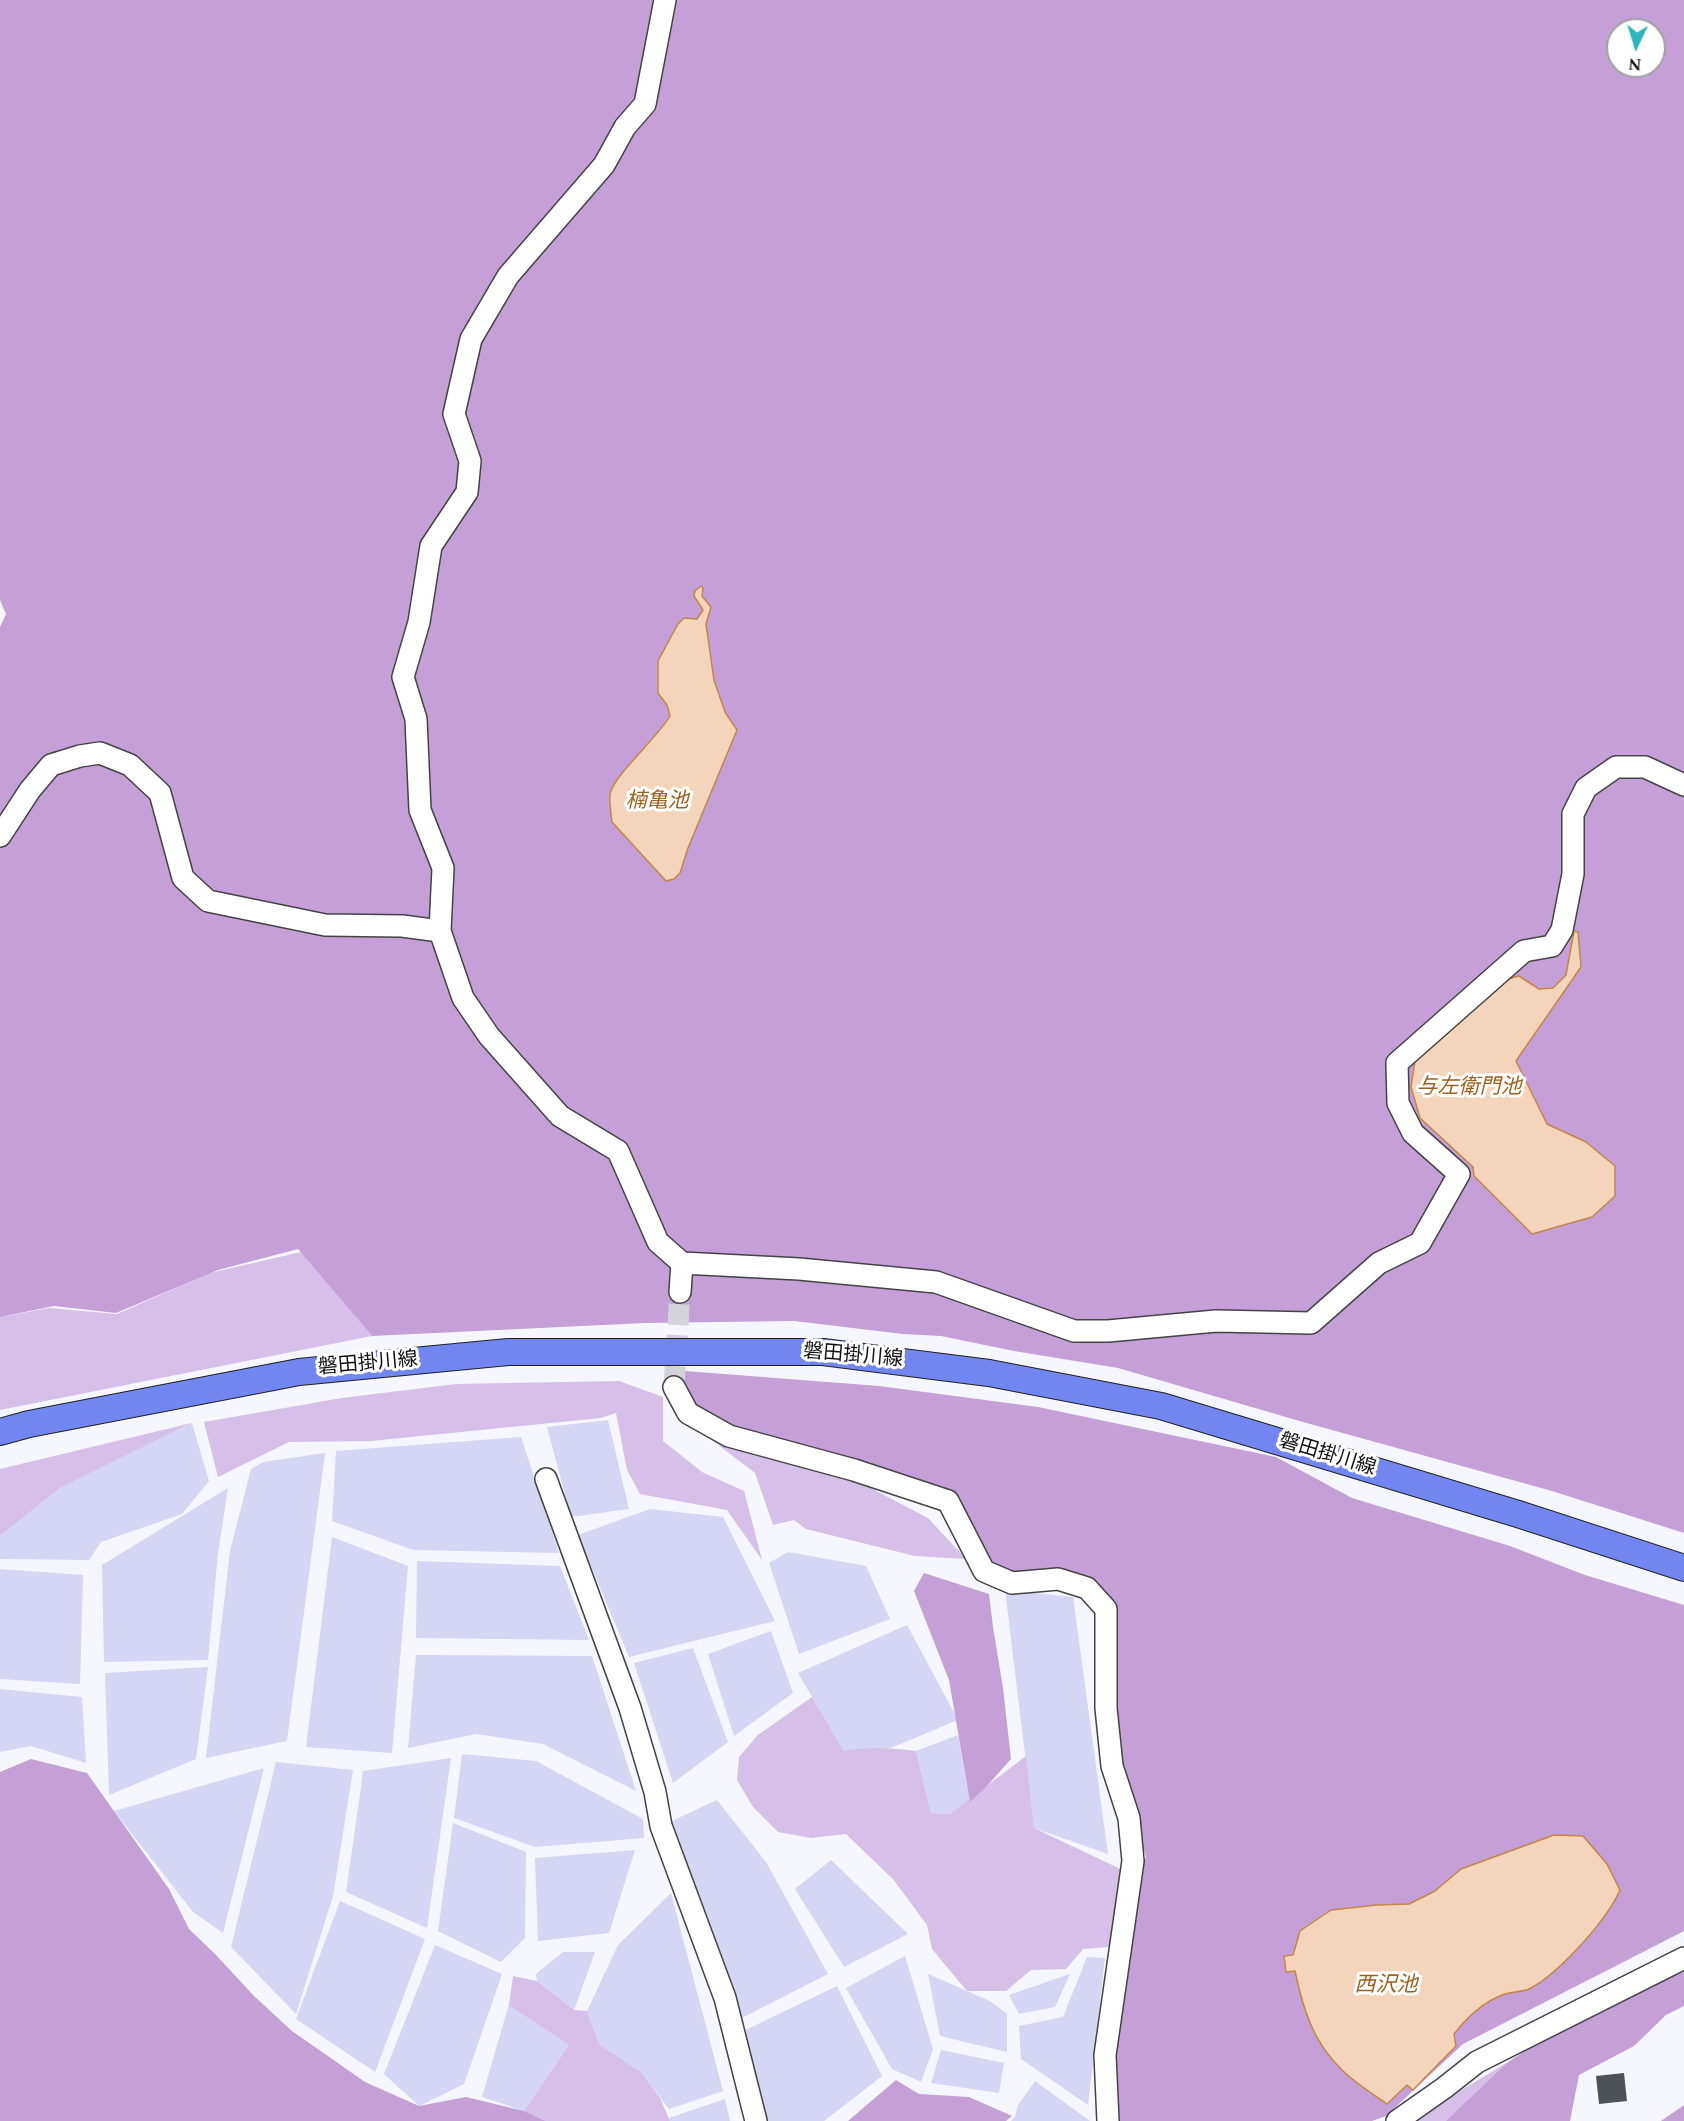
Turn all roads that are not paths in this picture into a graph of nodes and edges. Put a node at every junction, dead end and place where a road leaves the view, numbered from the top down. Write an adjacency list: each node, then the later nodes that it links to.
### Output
1 (665, 0): 4 (street)
2 (1684, 785): 5 (street)
3 (0, 836): 4 (street)
4 (440, 931): 5 (street)
5 (682, 1263): 6 (street)
6 (680, 1292)
7 (674, 1387): 13 (street)
8 (0, 1432): 10 (main road, 磐田掛川線)
9 (546, 1479): 12 (street)
10 (1684, 1568)
11 (1684, 1958): 14 (street)
12 (756, 2121)
13 (1108, 2121)
14 (1397, 2121)

